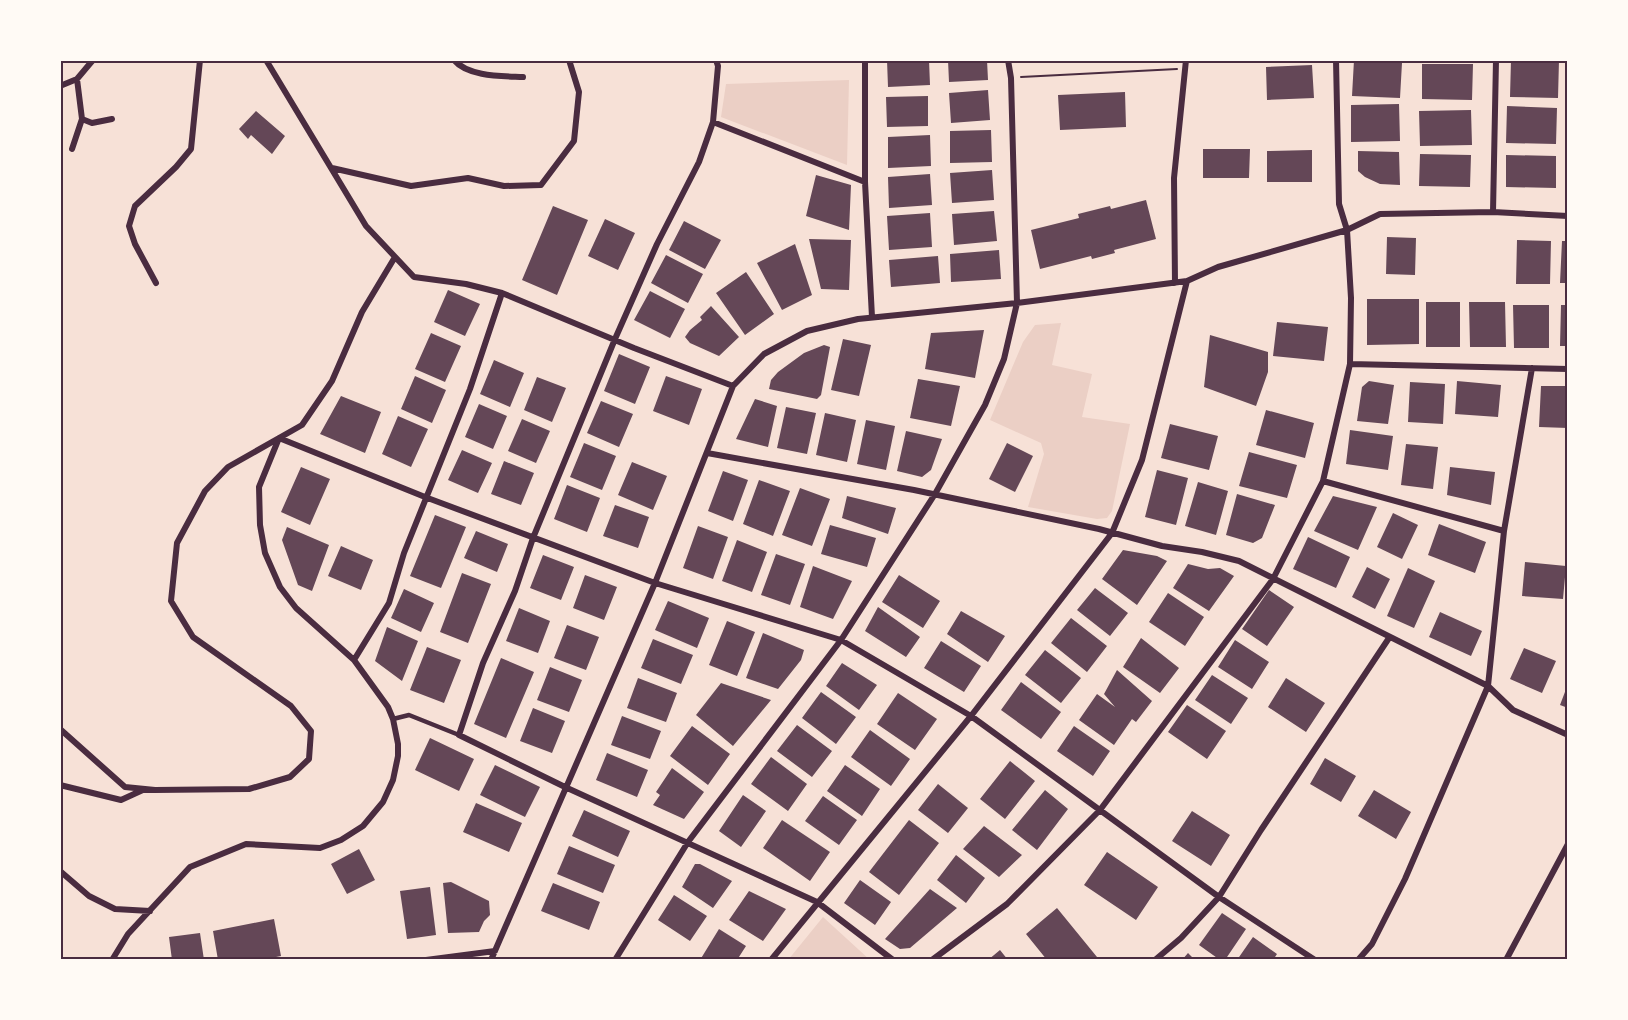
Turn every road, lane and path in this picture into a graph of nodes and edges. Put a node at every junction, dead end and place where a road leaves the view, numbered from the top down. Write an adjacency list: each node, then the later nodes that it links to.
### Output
1 (93, 60): 15 (street)
2 (200, 60): 28 (street)
3 (266, 60): 21 (street)
4 (454, 60): 13 (street)
5 (569, 60): 21 (street)
6 (716, 60): 19 (street)
7 (865, 60): 22 (street)
8 (1008, 60): 14 (street)
9 (1186, 60): 12 (street)
10 (1336, 60): 25 (street)
11 (1496, 60): 23 (street)
12 (1186, 68): 14 (path); 29 (street)
13 (523, 76)
14 (1011, 78): 31 (street)
15 (77, 79): 16 (street); 18 (street)
16 (60, 86)
17 (112, 118): 18 (street)
18 (82, 119): 20 (street)
19 (713, 122): 22 (street); 33 (street)
20 (72, 149)
21 (332, 168): 26 (street)
22 (865, 182): 32 (street)
23 (1493, 212): 24 (street); 25 (street)
24 (1568, 216)
25 (1347, 230): 27 (street); 34 (street)
26 (395, 256): 30 (street); 38 (street)
27 (1187, 281): 29 (street); 44 (street)
28 (156, 283)
29 (1175, 283): 31 (street)
30 (502, 292): 33 (street); 42 (street)
31 (1017, 303): 32 (street); 41 (street)
32 (872, 317): 37 (street)
33 (615, 339): 37 (street); 45 (street)
34 (1350, 364): 35 (street); 40 (street)
35 (1532, 369): 36 (street); 43 (street)
36 (1568, 369)
37 (733, 386): 39 (street)
38 (279, 438): 42 (street); 50 (street); 59 (street)
39 (707, 453): 41 (street); 47 (street)
40 (1323, 481): 43 (street); 46 (street)
41 (935, 494): 44 (street); 49 (street)
42 (425, 497): 45 (street); 50 (street)
43 (1504, 531): 51 (street)
44 (1112, 533): 46 (street); 52 (street)
45 (533, 538): 47 (street); 55 (street)
46 (1273, 579): 48 (street); 60 (street)
47 (655, 583): 49 (street); 58 (street)
48 (1389, 638): 51 (street); 64 (street)
49 (841, 640): 52 (street); 61 (street)
50 (354, 660): 53 (street)
51 (1488, 686): 56 (street); 77 (street)
52 (971, 716): 60 (street); 65 (street)
53 (393, 719): 55 (lane); 66 (street)
54 (60, 729): 59 (street)
55 (459, 735): 58 (street)
56 (1568, 735)
57 (60, 785): 59 (street)
58 (565, 787): 61 (street); 67 (street)
59 (146, 789)
60 (1100, 810): 64 (street); 74 (street)
61 (688, 842): 65 (street); 71 (street)
62 (1568, 844): 78 (street)
63 (60, 871): 66 (street)
64 (1219, 897): 75 (street); 76 (street)
65 (817, 902): 72 (street); 73 (street)
66 (150, 911): 68 (street)
67 (495, 951): 69 (street); 70 (street)
68 (112, 960)
69 (426, 960)
70 (491, 960)
71 (615, 960)
72 (771, 960)
73 (893, 960)
74 (932, 960)
75 (1155, 960)
76 (1315, 960)
77 (1358, 960)
78 (1506, 960)

